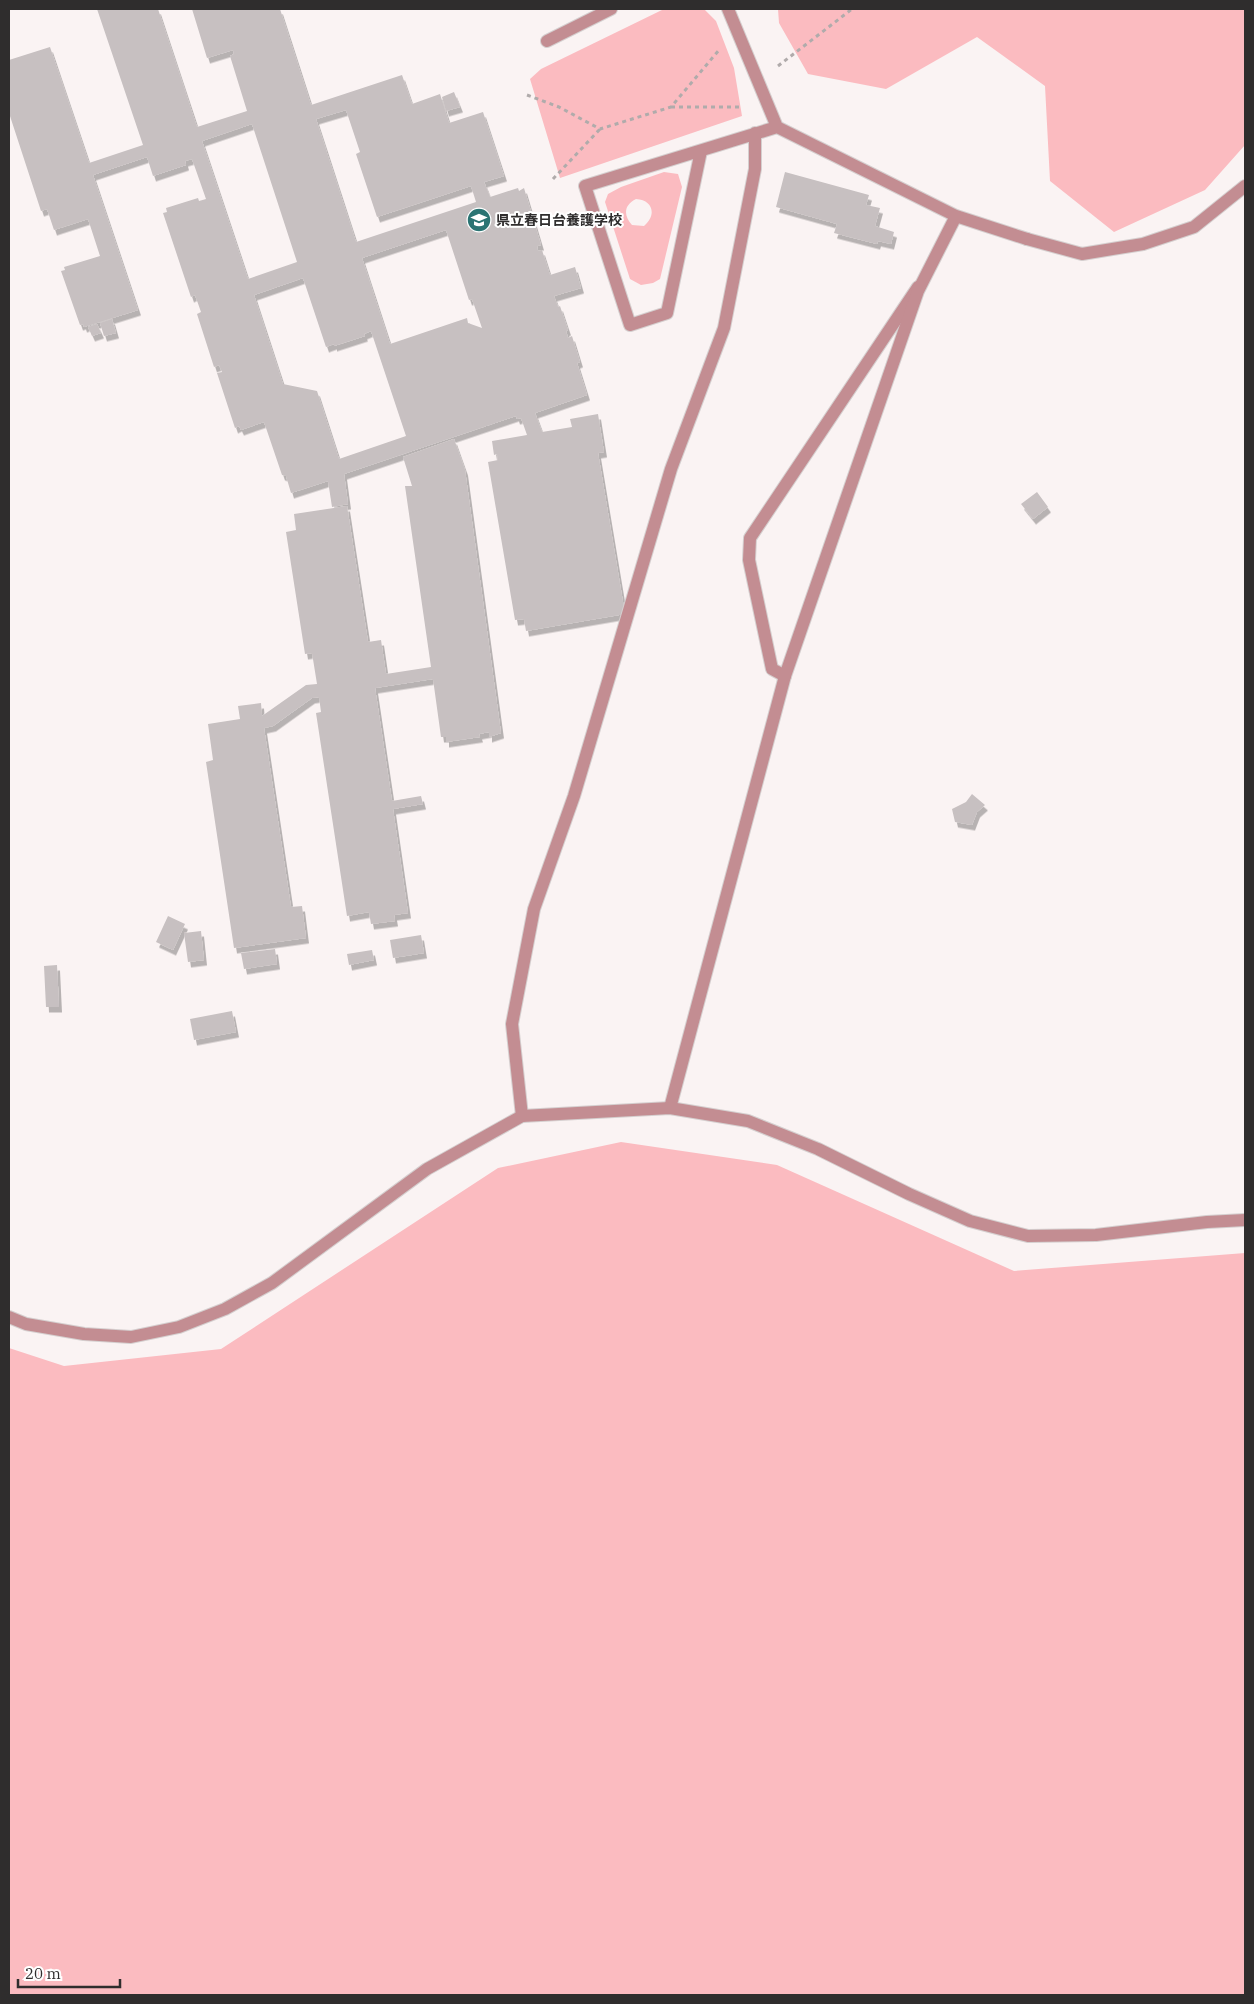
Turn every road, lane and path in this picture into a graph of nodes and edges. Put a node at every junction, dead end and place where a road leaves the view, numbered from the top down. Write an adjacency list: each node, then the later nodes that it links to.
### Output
1 (611, 9): 5 (street)
2 (728, 9): 4 (street)
3 (852, 9): 6 (path)
4 (736, 27): 6 (street); 8 (path)
5 (548, 41)
6 (758, 81): 9 (street)
7 (527, 96): 11 (path)
8 (670, 108): 9 (path); 11 (path)
9 (770, 108): 10 (street)
10 (777, 127): 12 (street); 16 (street)
11 (600, 128): 14 (path)
12 (756, 133): 13 (street); 20 (street)
13 (701, 150): 13 (street)
14 (553, 179)
15 (1245, 186): 16 (street)
16 (956, 216): 17 (street)
17 (929, 270): 18 (street); 18 (street)
18 (784, 676): 19 (street)
19 (670, 1108): 20 (street); 21 (street)
20 (522, 1116): 22 (street)
21 (1245, 1220)
22 (9, 1316)

